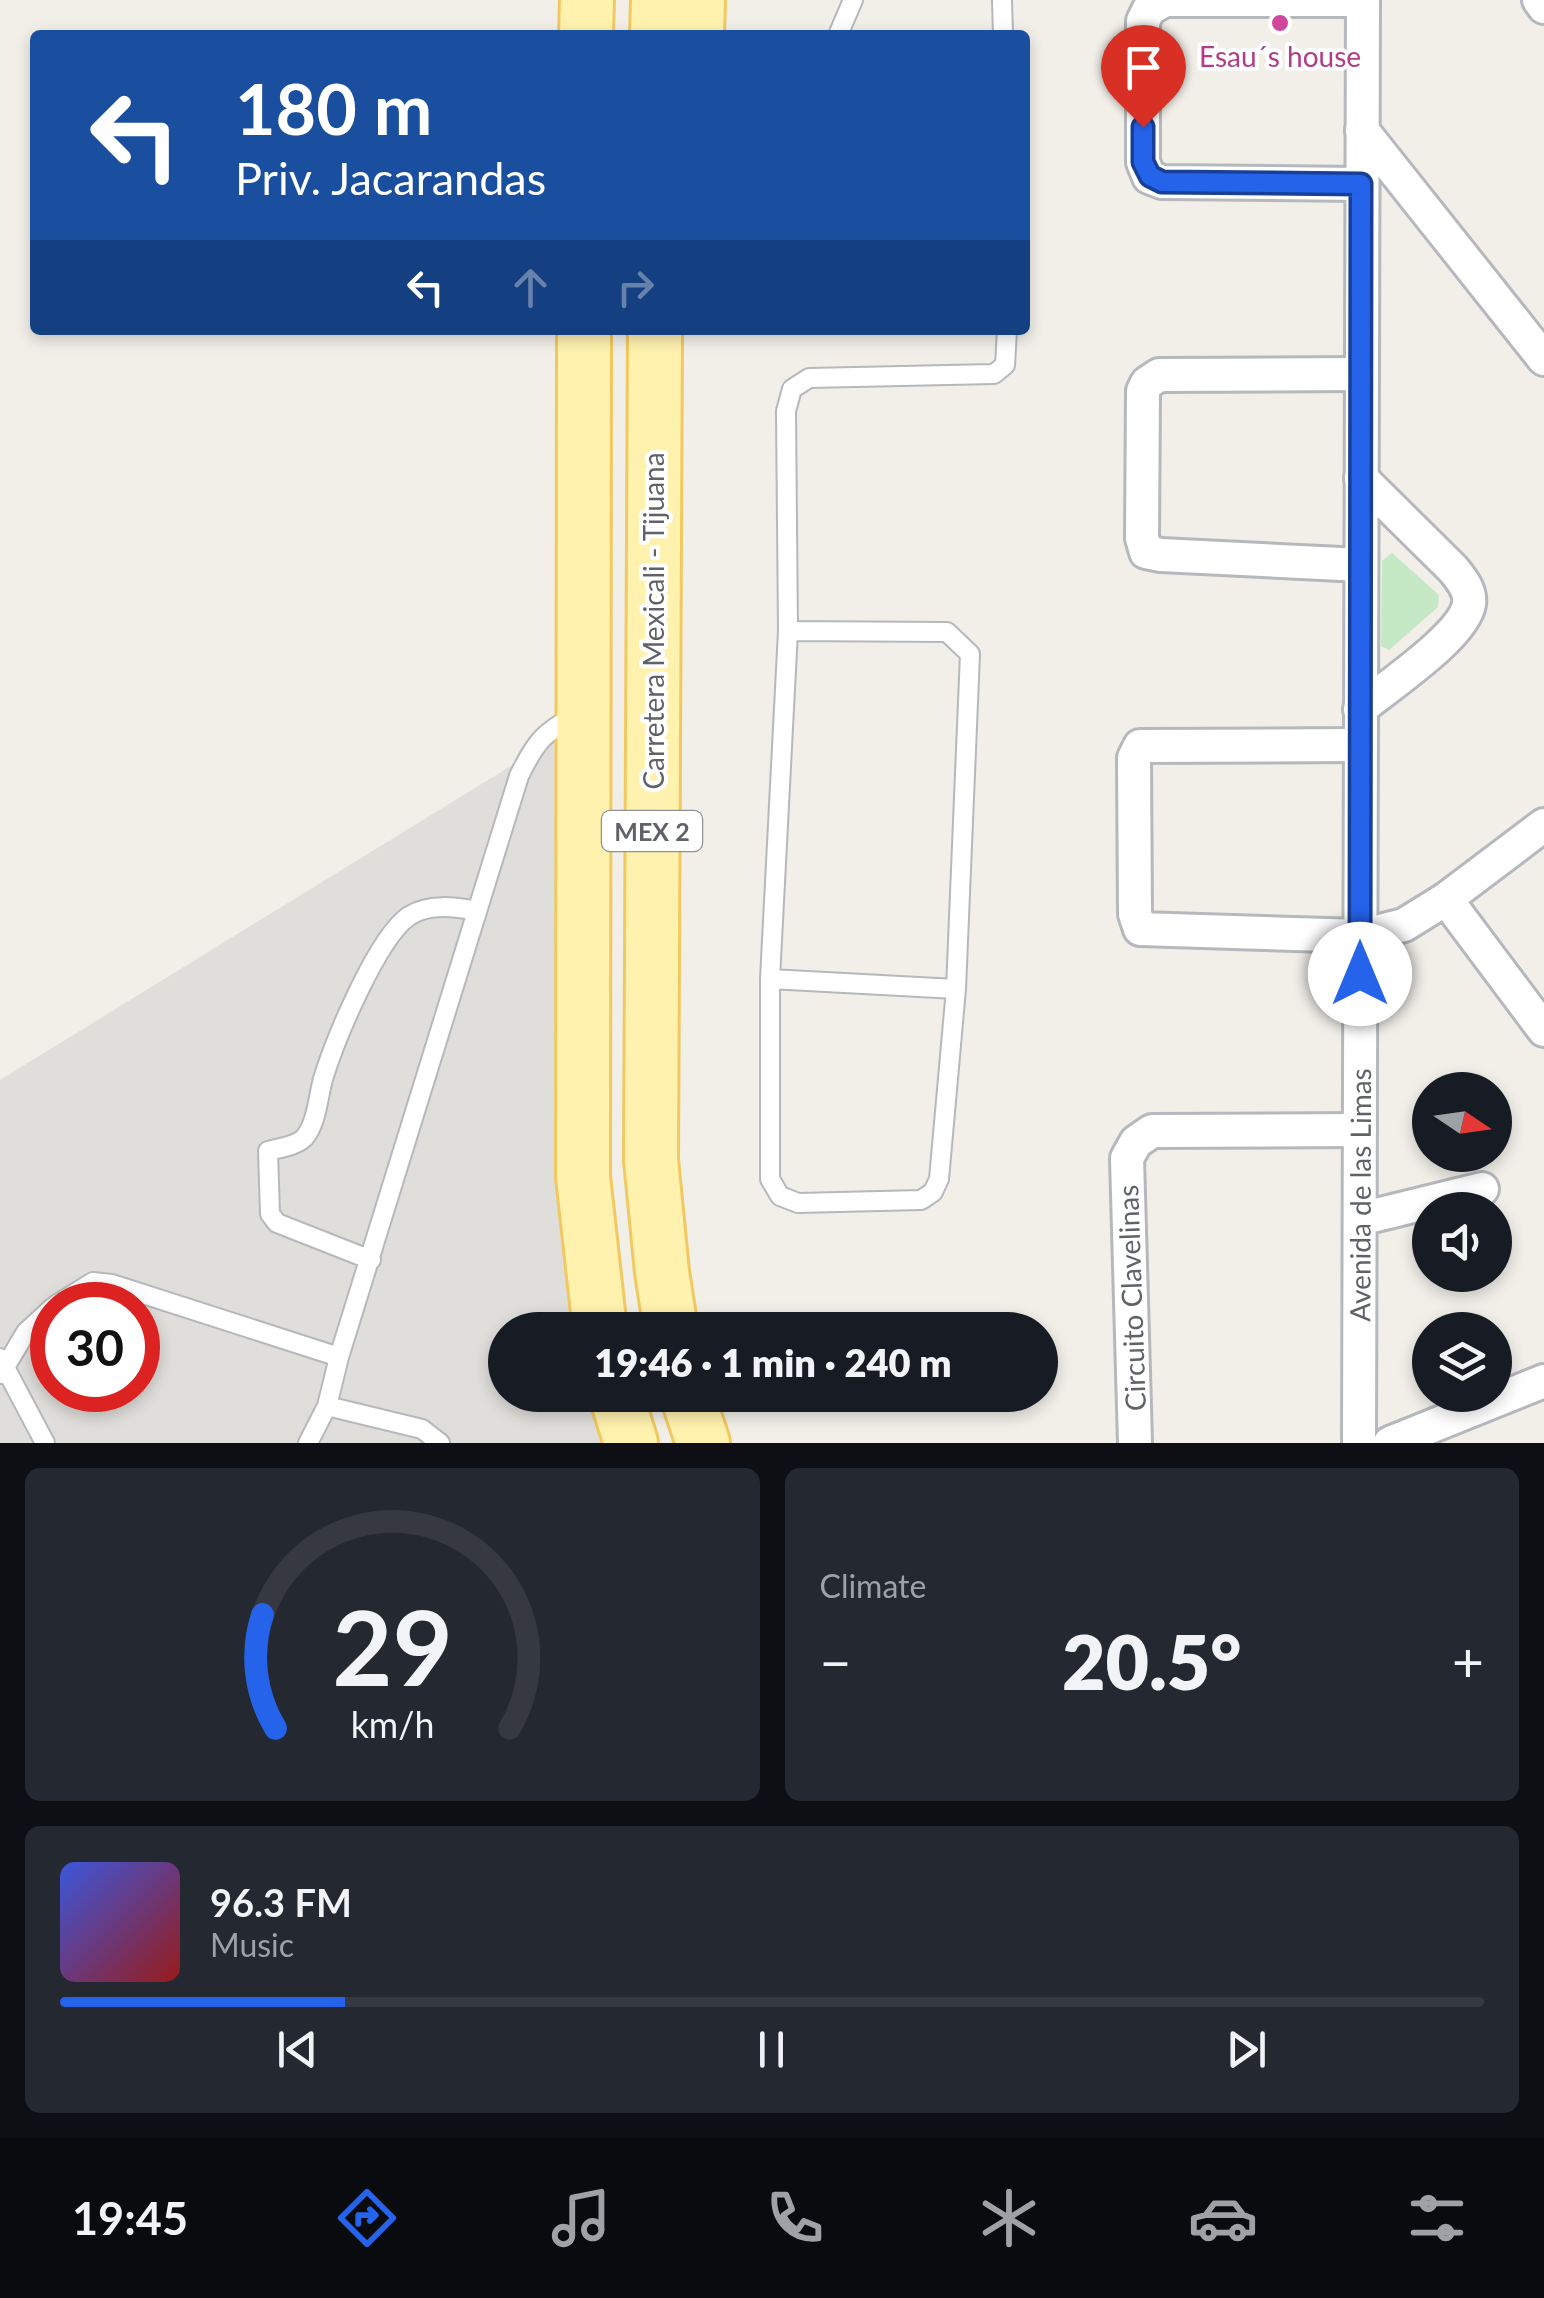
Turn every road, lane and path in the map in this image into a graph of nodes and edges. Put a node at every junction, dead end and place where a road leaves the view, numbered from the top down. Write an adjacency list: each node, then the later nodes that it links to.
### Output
1 (586, 0): 9 (main road)
2 (658, 0): 10 (main road)
3 (698, 0): 11 (main road)
4 (853, 0): 12 (lane)
5 (1002, 0): 13 (lane)
6 (1362, 0): 14 (street, Avenida de las Limas); 15 (street)
7 (1538, 0): 8 (street)
8 (1544, 7)
9 (586, 30)
10 (657, 30)
11 (697, 30)
12 (840, 30)
13 (1002, 30)
14 (1362, 130): 15 (street, Avenida de las Limas); 19 (street)
15 (1361, 184): 20 (street, Avenida de las Limas)
16 (584, 335): 25 (main road, MEX 2)
17 (654, 335): 40 (main road, Carretera Mexicali - Tijuana / MEX 2)
18 (1007, 335): 23 (lane)
19 (1544, 360)
20 (1361, 374): 21 (street, Avenida de las Limas); 22 (street)
21 (1361, 478): 22 (street, Avenida de las Limas); 24 (street)
22 (1361, 565): 24 (street, Avenida de las Limas)
23 (788, 631): 31 (lane); 32 (lane)
24 (1360, 709): 26 (street, Avenida de las Limas)
25 (582, 712): 29 (lane); 39 (main road, MEX 2)
26 (1360, 745): 30 (street, Avenida de las Limas); 30 (street)
27 (1544, 825): 28 (street)
28 (1446, 899): 30 (street); 33 (street)
29 (477, 910): 37 (lane); 37 (lane)
30 (1360, 936): 34 (street, Avenida de las Limas)
31 (770, 979): 32 (lane); 32 (lane)
32 (956, 989)
33 (1544, 1030)
34 (1360, 1130): 36 (street, Avenida de las Limas); 53 (street, Circuito Clavelinas)
35 (1482, 1189): 36 (street)
36 (1360, 1219): 54 (street, Avenida de las Limas)
37 (370, 1260): 42 (lane)
38 (160, 1299): 42 (lane)
39 (598, 1312)
40 (669, 1312)
41 (30, 1328): 43 (lane)
42 (339, 1357): 45 (lane)
43 (2, 1367): 48 (lane)
44 (1544, 1381): 55 (street)
45 (328, 1406): 49 (lane); 50 (lane)
46 (621, 1412): 51 (main road)
47 (693, 1412): 52 (main road)
48 (45, 1443)
49 (308, 1443)
50 (440, 1443)
51 (631, 1443)
52 (704, 1443)
53 (1135, 1443)
54 (1359, 1443)
55 (1390, 1443)

